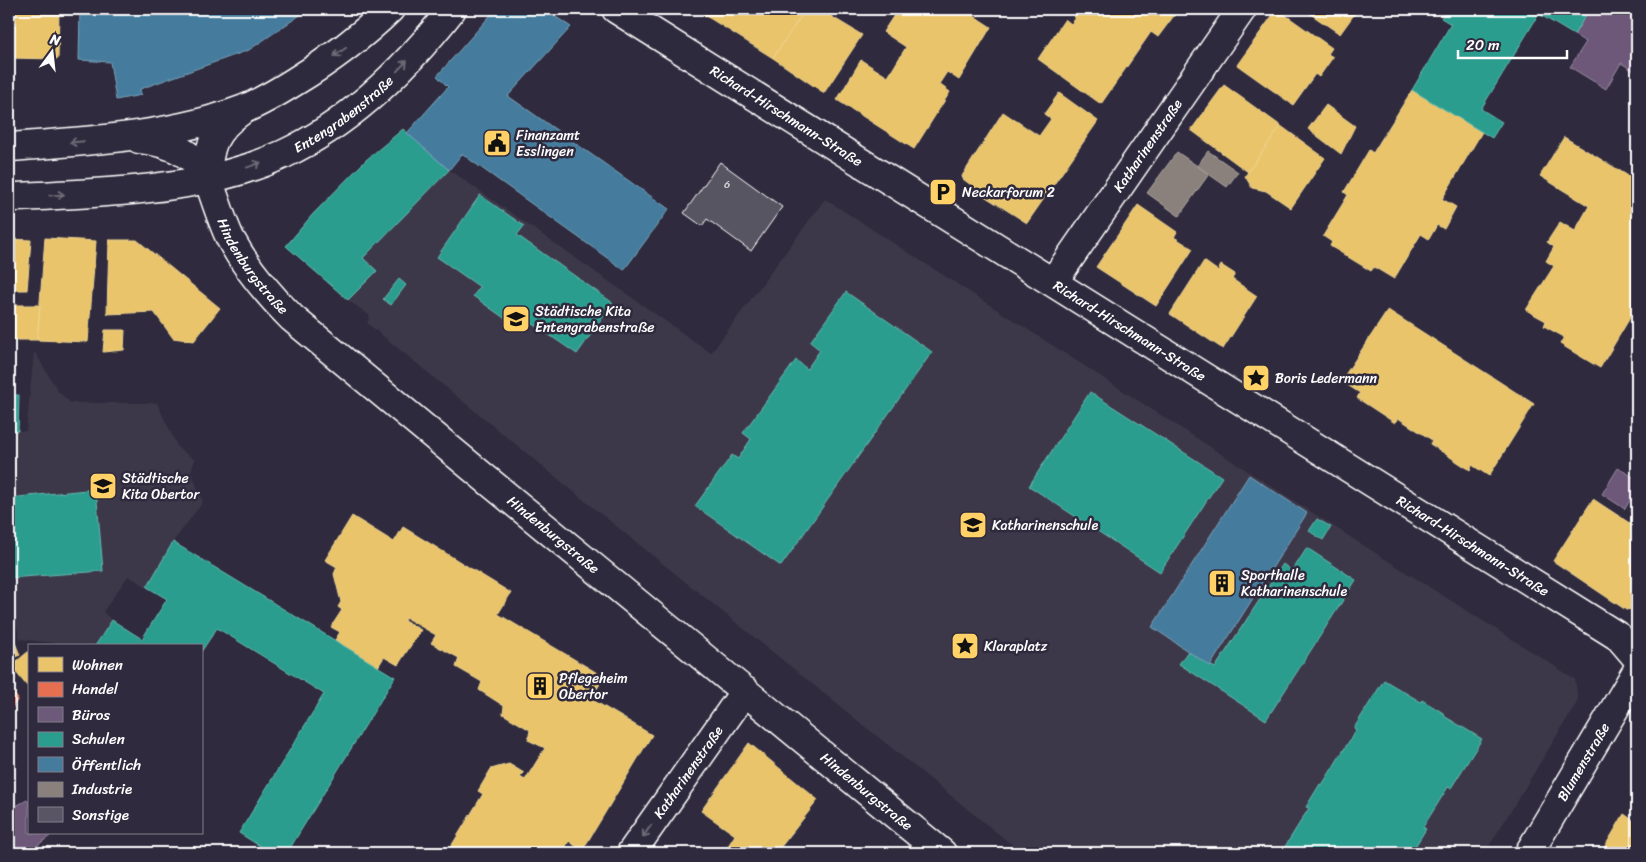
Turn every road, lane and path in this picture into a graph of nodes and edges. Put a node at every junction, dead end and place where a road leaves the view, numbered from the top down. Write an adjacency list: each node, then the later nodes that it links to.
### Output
1 (390, 9): 5 (street, one-way to 5)
2 (452, 9): 8 (street, Entengrabenstraße, one-way to 2)
3 (616, 9): 10 (street, Richard-Hirschmann-Straße)
4 (1242, 9): 10 (street, Katharinenstraße)
5 (244, 108): 6 (street); 8 (street)
6 (125, 137): 7 (street, one-way to 7); 8 (street)
7 (9, 147)
8 (208, 179): 9 (street, Entengrabenstraße, one-way to 8); 13 (street, Hindenburgstraße)
9 (9, 197)
10 (1053, 282): 11 (street, Richard-Hirschmann-Straße)
11 (1637, 658)
12 (1637, 671): 16 (street, Blumenstraße)
13 (745, 691): 14 (street, Katharinenstraße, one-way to 14); 15 (street, Hindenburgstraße)
14 (631, 853)
15 (942, 853)
16 (1529, 853)

